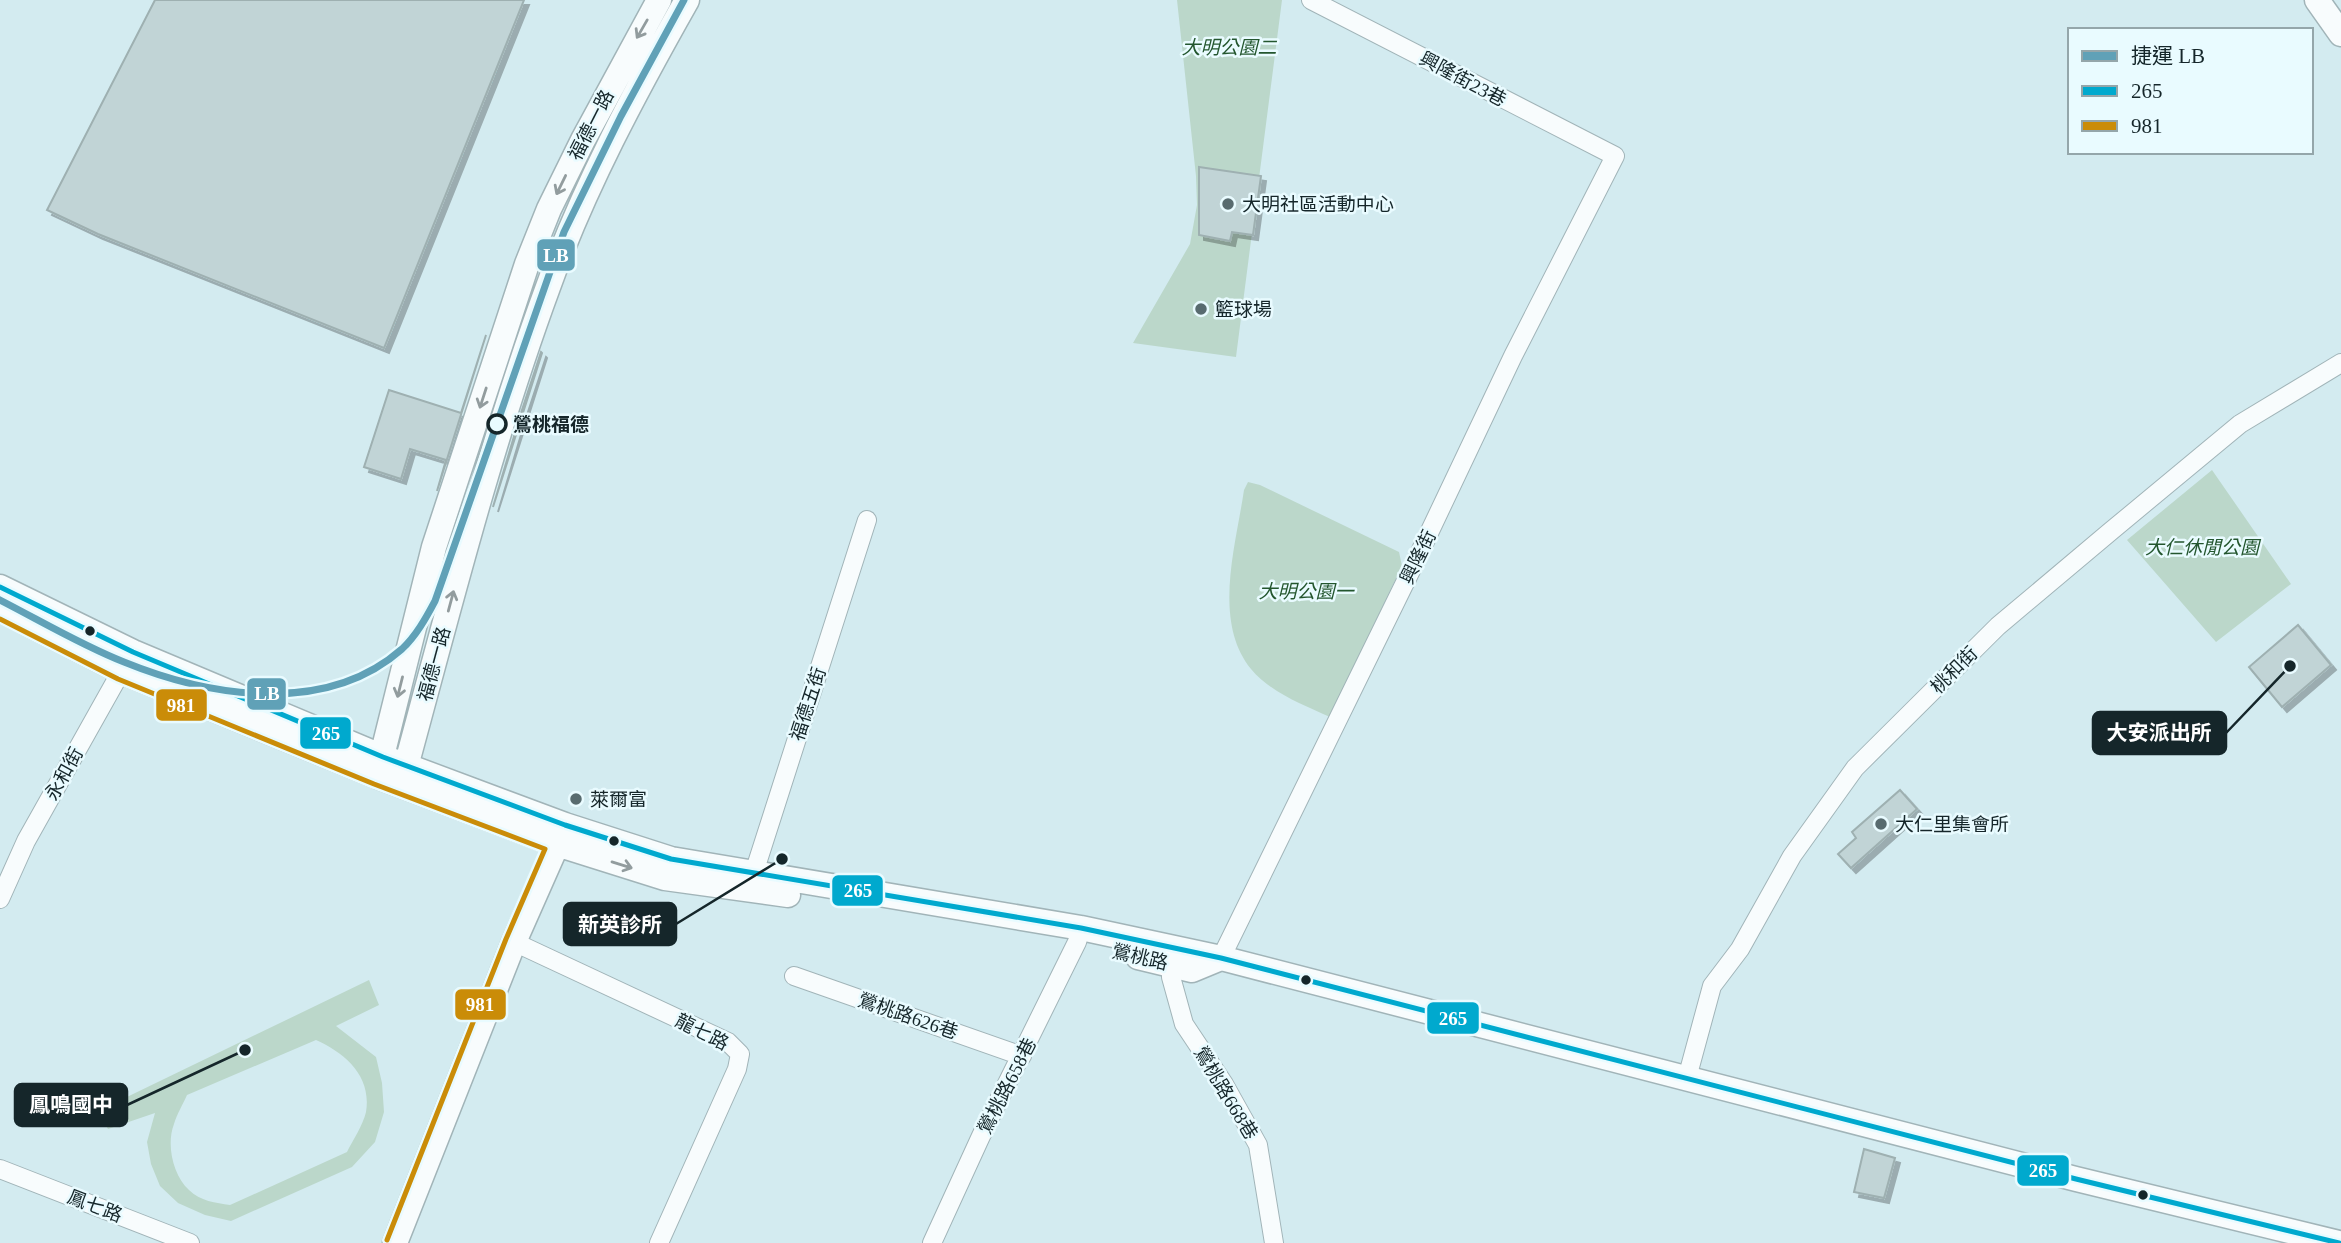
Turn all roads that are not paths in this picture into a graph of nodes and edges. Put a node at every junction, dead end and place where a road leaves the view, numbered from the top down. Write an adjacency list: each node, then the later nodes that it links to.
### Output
1 (659, 0): 12 (main road, 福德一路, one-way to 12)
2 (687, 0): 13 (main road, 福德一路, one-way to 2)
3 (1311, 0): 6 (street, 興隆街23巷)
4 (2317, 0): 5 (main road)
5 (2341, 34)
6 (1615, 156): 20 (street, 興隆街)
7 (2341, 363): 23 (street, 桃和街)
8 (867, 520): 15 (street, 福德五街)
9 (0, 587): 11 (main road, 鶯桃路)
10 (0, 609): 11 (main road, 鶯桃路)
11 (127, 662): 12 (main road, 鶯桃路); 16 (street, 永和街)
12 (380, 767): 13 (main road, 鶯桃路)
13 (403, 776): 14 (main road, 鶯桃路)
14 (561, 835): 15 (main road, 鶯桃路); 18 (main road)
15 (752, 881): 17 (main road, 鶯桃路)
16 (0, 899)
17 (1079, 935): 19 (main road, 鶯桃路); 22 (street, 鶯桃路658巷)
18 (514, 942): 27 (main road); 28 (street, 龍七路)
19 (1171, 956): 20 (main road, 鶯桃路); 30 (street, 鶯桃路668巷)
20 (1221, 958): 23 (main road)
21 (794, 976): 22 (street, 鶯桃路626巷)
22 (1022, 1056): 29 (street, 鶯桃路658巷)
23 (1687, 1078): 25 (main road)
24 (0, 1169): 26 (street, 鳳七路)
25 (2331, 1242)
26 (190, 1243)
27 (395, 1243)
28 (659, 1243)
29 (932, 1243)
30 (1274, 1243)

